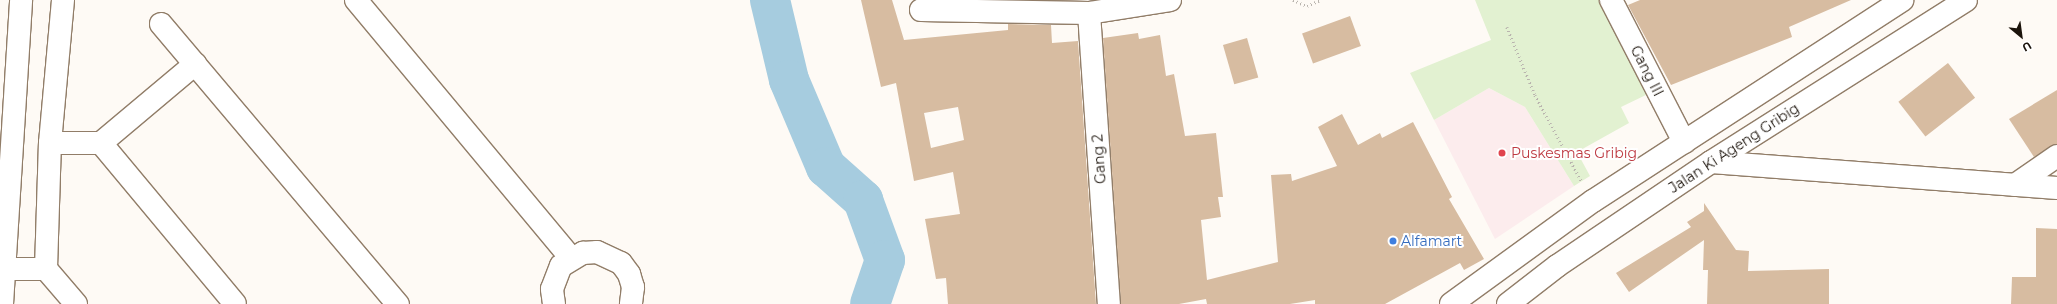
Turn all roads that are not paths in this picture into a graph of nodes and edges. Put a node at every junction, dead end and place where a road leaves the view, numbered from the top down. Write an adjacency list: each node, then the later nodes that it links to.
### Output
1 (21, 0): 20 (street)
2 (63, 0): 12 (street)
3 (356, 0): 19 (street)
4 (1170, 0): 9 (street)
5 (1611, 0): 13 (street, Gang III)
6 (1903, 0): 13 (street)
7 (1966, 0): 16 (street, Jalan Ki Ageng Gribig)
8 (921, 10): 9 (street)
9 (1089, 13): 28 (street, Gang 2)
10 (161, 24): 11 (street)
11 (195, 64): 14 (street); 25 (street)
12 (50, 142): 14 (street); 21 (street)
13 (1684, 142): 29 (street)
14 (102, 143): 24 (street)
15 (2057, 156): 17 (street)
16 (1711, 162): 17 (street); 30 (street, Jalan Ki Ageng Gribig)
17 (2015, 185): 18 (street)
18 (2057, 188)
19 (571, 258): 26 (street); 27 (street)
20 (6, 269): 21 (street); 22 (street)
21 (46, 269): 23 (street)
22 (2, 304)
23 (76, 304)
24 (236, 304)
25 (398, 304)
26 (554, 304)
27 (631, 304)
28 (1109, 304)
29 (1450, 304)
30 (1508, 304)

